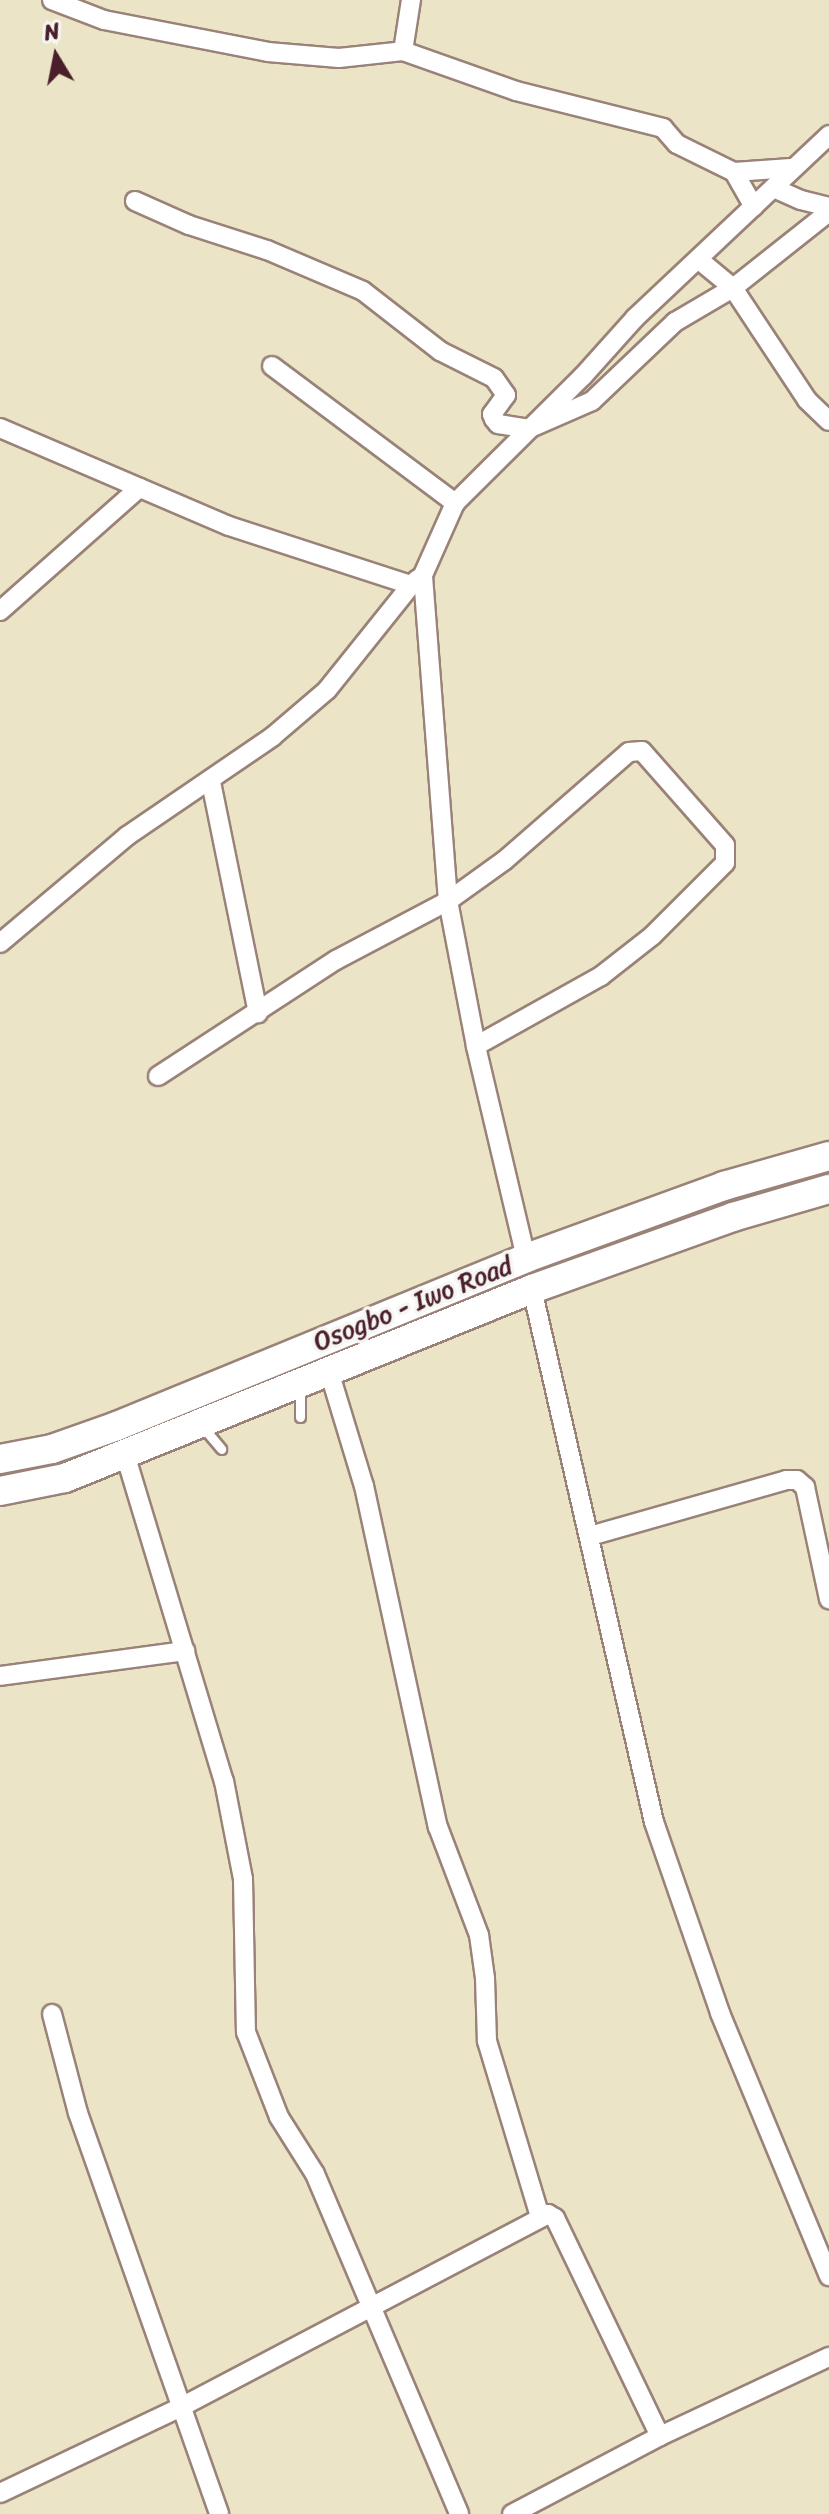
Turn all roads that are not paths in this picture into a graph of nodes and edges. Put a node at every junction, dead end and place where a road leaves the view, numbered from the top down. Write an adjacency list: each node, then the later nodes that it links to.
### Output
1 (52, 0): 3 (street)
2 (411, 0): 3 (street)
3 (403, 51): 6 (street)
4 (829, 135): 5 (street)
5 (791, 168): 6 (street); 7 (street)
6 (734, 172): 9 (street)
7 (776, 189): 9 (street); 10 (street)
8 (135, 201): 16 (street)
9 (754, 207): 11 (street)
10 (829, 209): 12 (street)
11 (698, 259): 12 (street); 16 (street)
12 (733, 288): 14 (street); 16 (street)
13 (272, 366): 18 (street)
14 (829, 421)
15 (0, 428): 17 (street)
16 (528, 429): 18 (street)
17 (139, 488): 19 (street); 20 (street)
18 (455, 503): 19 (street)
19 (417, 580): 21 (street); 22 (street)
20 (0, 611)
21 (211, 782): 23 (street); 24 (street)
22 (448, 901): 24 (street); 25 (street); 25 (street)
23 (0, 943)
24 (258, 1013): 26 (street)
25 (476, 1046): 29 (street)
26 (158, 1076)
27 (829, 1156): 29 (main road, Osogbo - Iwo Road)
28 (829, 1189): 30 (main road, Osogbo - Iwo Road)
29 (526, 1258): 37 (main road, Osogbo - Iwo Road)
30 (532, 1289): 31 (main road, Osogbo - Iwo Road); 39 (street)
31 (329, 1371): 32 (main road, Osogbo - Iwo Road); 44 (street)
32 (300, 1383): 33 (lane); 34 (main road, Osogbo - Iwo Road)
33 (300, 1417)
34 (200, 1423): 35 (lane); 36 (main road, Osogbo - Iwo Road)
35 (221, 1449)
36 (125, 1454): 38 (main road, Osogbo - Iwo Road); 41 (street)
37 (0, 1459)
38 (0, 1491)
39 (590, 1536): 40 (street); 45 (street)
40 (829, 1599)
41 (185, 1651): 42 (street); 46 (street)
42 (0, 1676)
43 (52, 2014): 48 (street)
44 (540, 2216): 46 (street); 49 (street)
45 (829, 2276)
46 (369, 2307): 48 (street); 52 (street)
47 (829, 2357): 49 (street)
48 (181, 2407): 50 (street); 51 (street)
49 (660, 2436): 53 (street)
50 (0, 2493)
51 (219, 2514)
52 (459, 2514)
53 (512, 2514)

